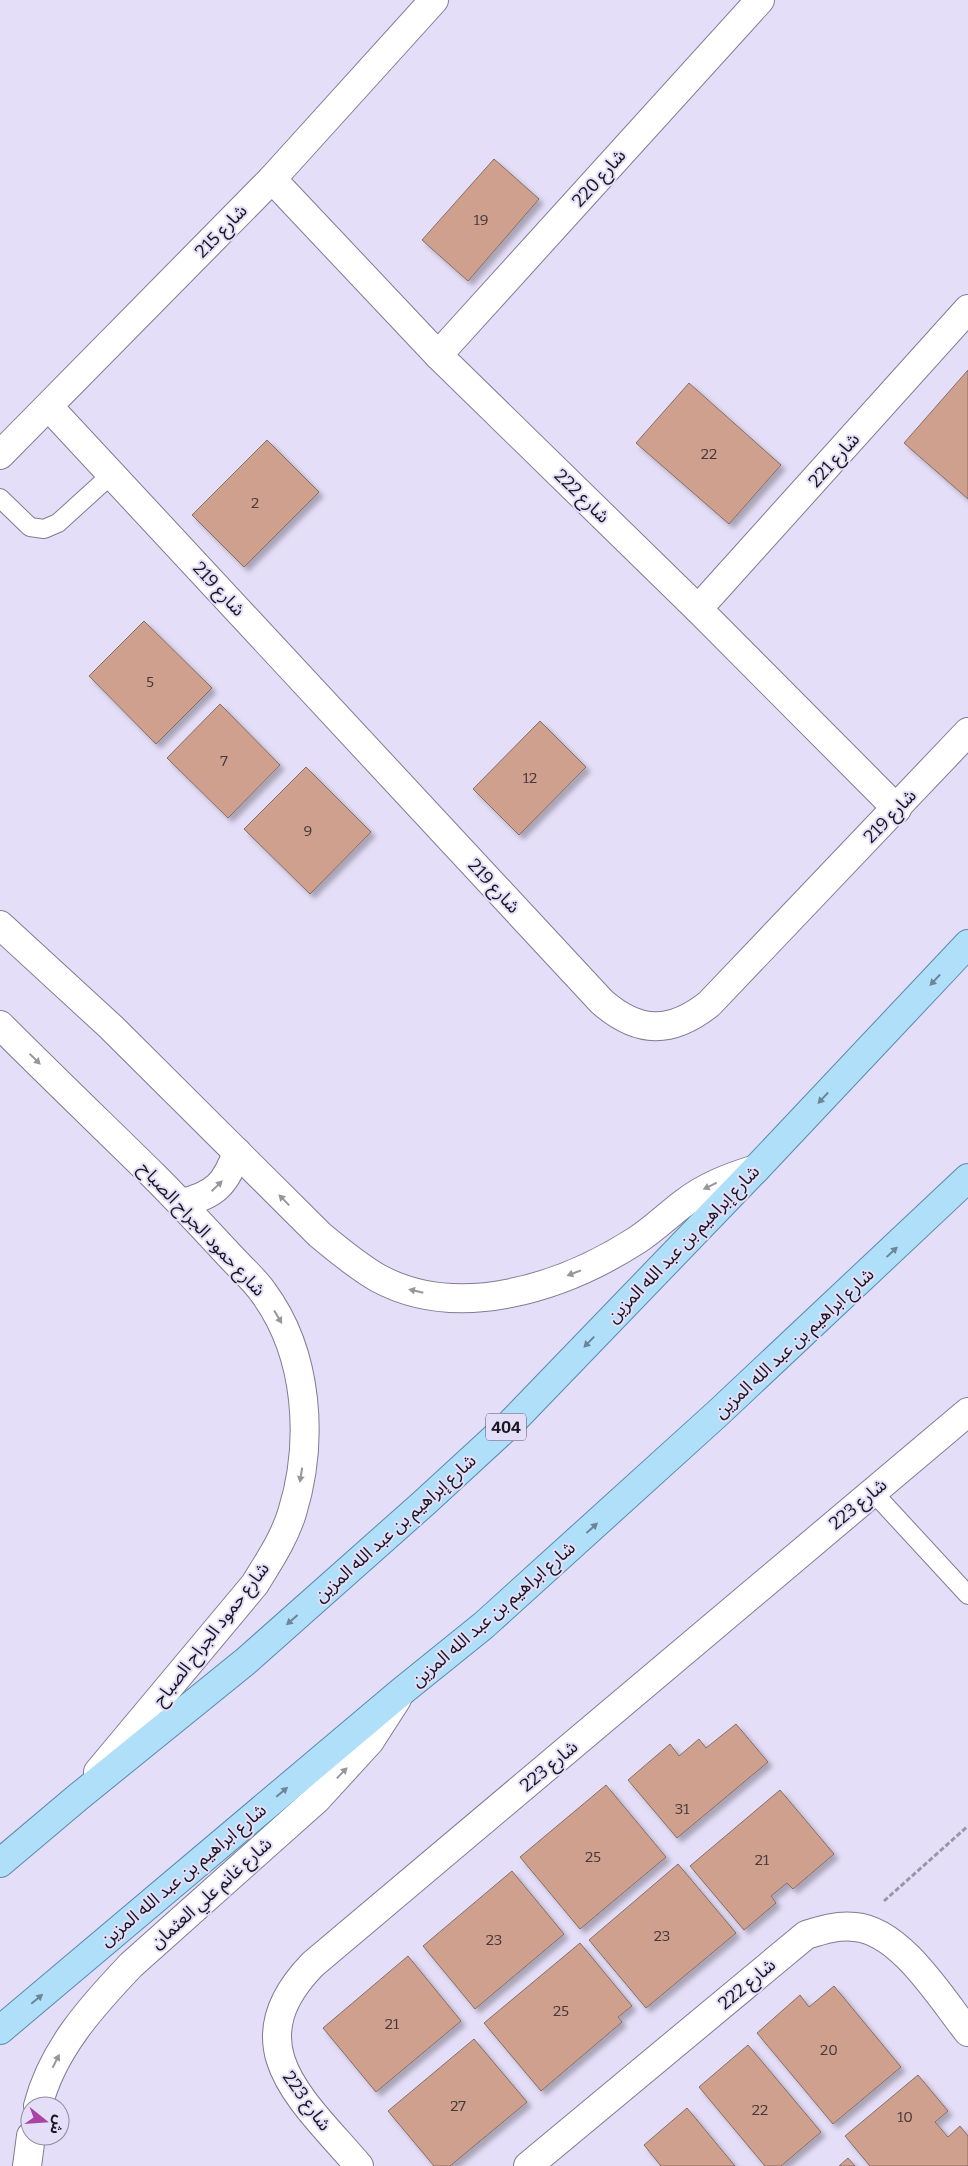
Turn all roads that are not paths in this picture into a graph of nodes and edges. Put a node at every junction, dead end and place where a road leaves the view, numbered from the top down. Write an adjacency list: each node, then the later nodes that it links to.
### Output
1 (434, 0): 3 (street, شارع 215)
2 (760, 0): 5 (street, شارع 220)
3 (272, 179): 5 (street, شارع 222); 6 (street, شارع 215)
4 (968, 309): 10 (street, شارع 221)
5 (438, 355): 10 (street, شارع 222)
6 (49, 407): 7 (street, شارع 215); 8 (street, شارع 219)
7 (0, 455)
8 (112, 474): 9 (lane); 12 (street, شارع 219)
9 (0, 498)
10 (698, 609): 12 (street, شارع 222)
11 (968, 732): 12 (street, شارع 219)
12 (897, 809)
13 (0, 925): 16 (street)
14 (968, 944): 17 (main road, شارع إبراهيم بن عبد الله المزين / 404, one-way to 17)
15 (0, 1025): 19 (street, شارع حمود الجراح الصباح, one-way to 19)
16 (237, 1152): 17 (street, one-way to 16); 19 (street, one-way to 16)
17 (756, 1169): 24 (main road, شارع إبراهيم بن عبد الله المزين / 404, one-way to 24)
18 (968, 1178): 23 (main road, شارع ابراهيم بن عبد الله المزين, one-way to 18)
19 (182, 1203): 24 (street, شارع حمود الجراح الصباح, one-way to 24)
20 (968, 1412): 21 (street, شارع 223)
21 (873, 1492): 22 (lane); 31 (street, شارع 223)
22 (968, 1595)
23 (401, 1692): 26 (main road, شارع ابراهيم بن عبد الله المزين, one-way to 23); 28 (street, شارع غانم علي العثمان, one-way to 23)
24 (77, 1798): 25 (main road, شارع إبراهيم بن عبد الله المزين / 404)
25 (0, 1864)
26 (0, 2030)
27 (968, 2032): 32 (street, شارع 222)
28 (42, 2096)
29 (30, 2146): 30 (street)
30 (27, 2166)
31 (359, 2166)
32 (528, 2166)

